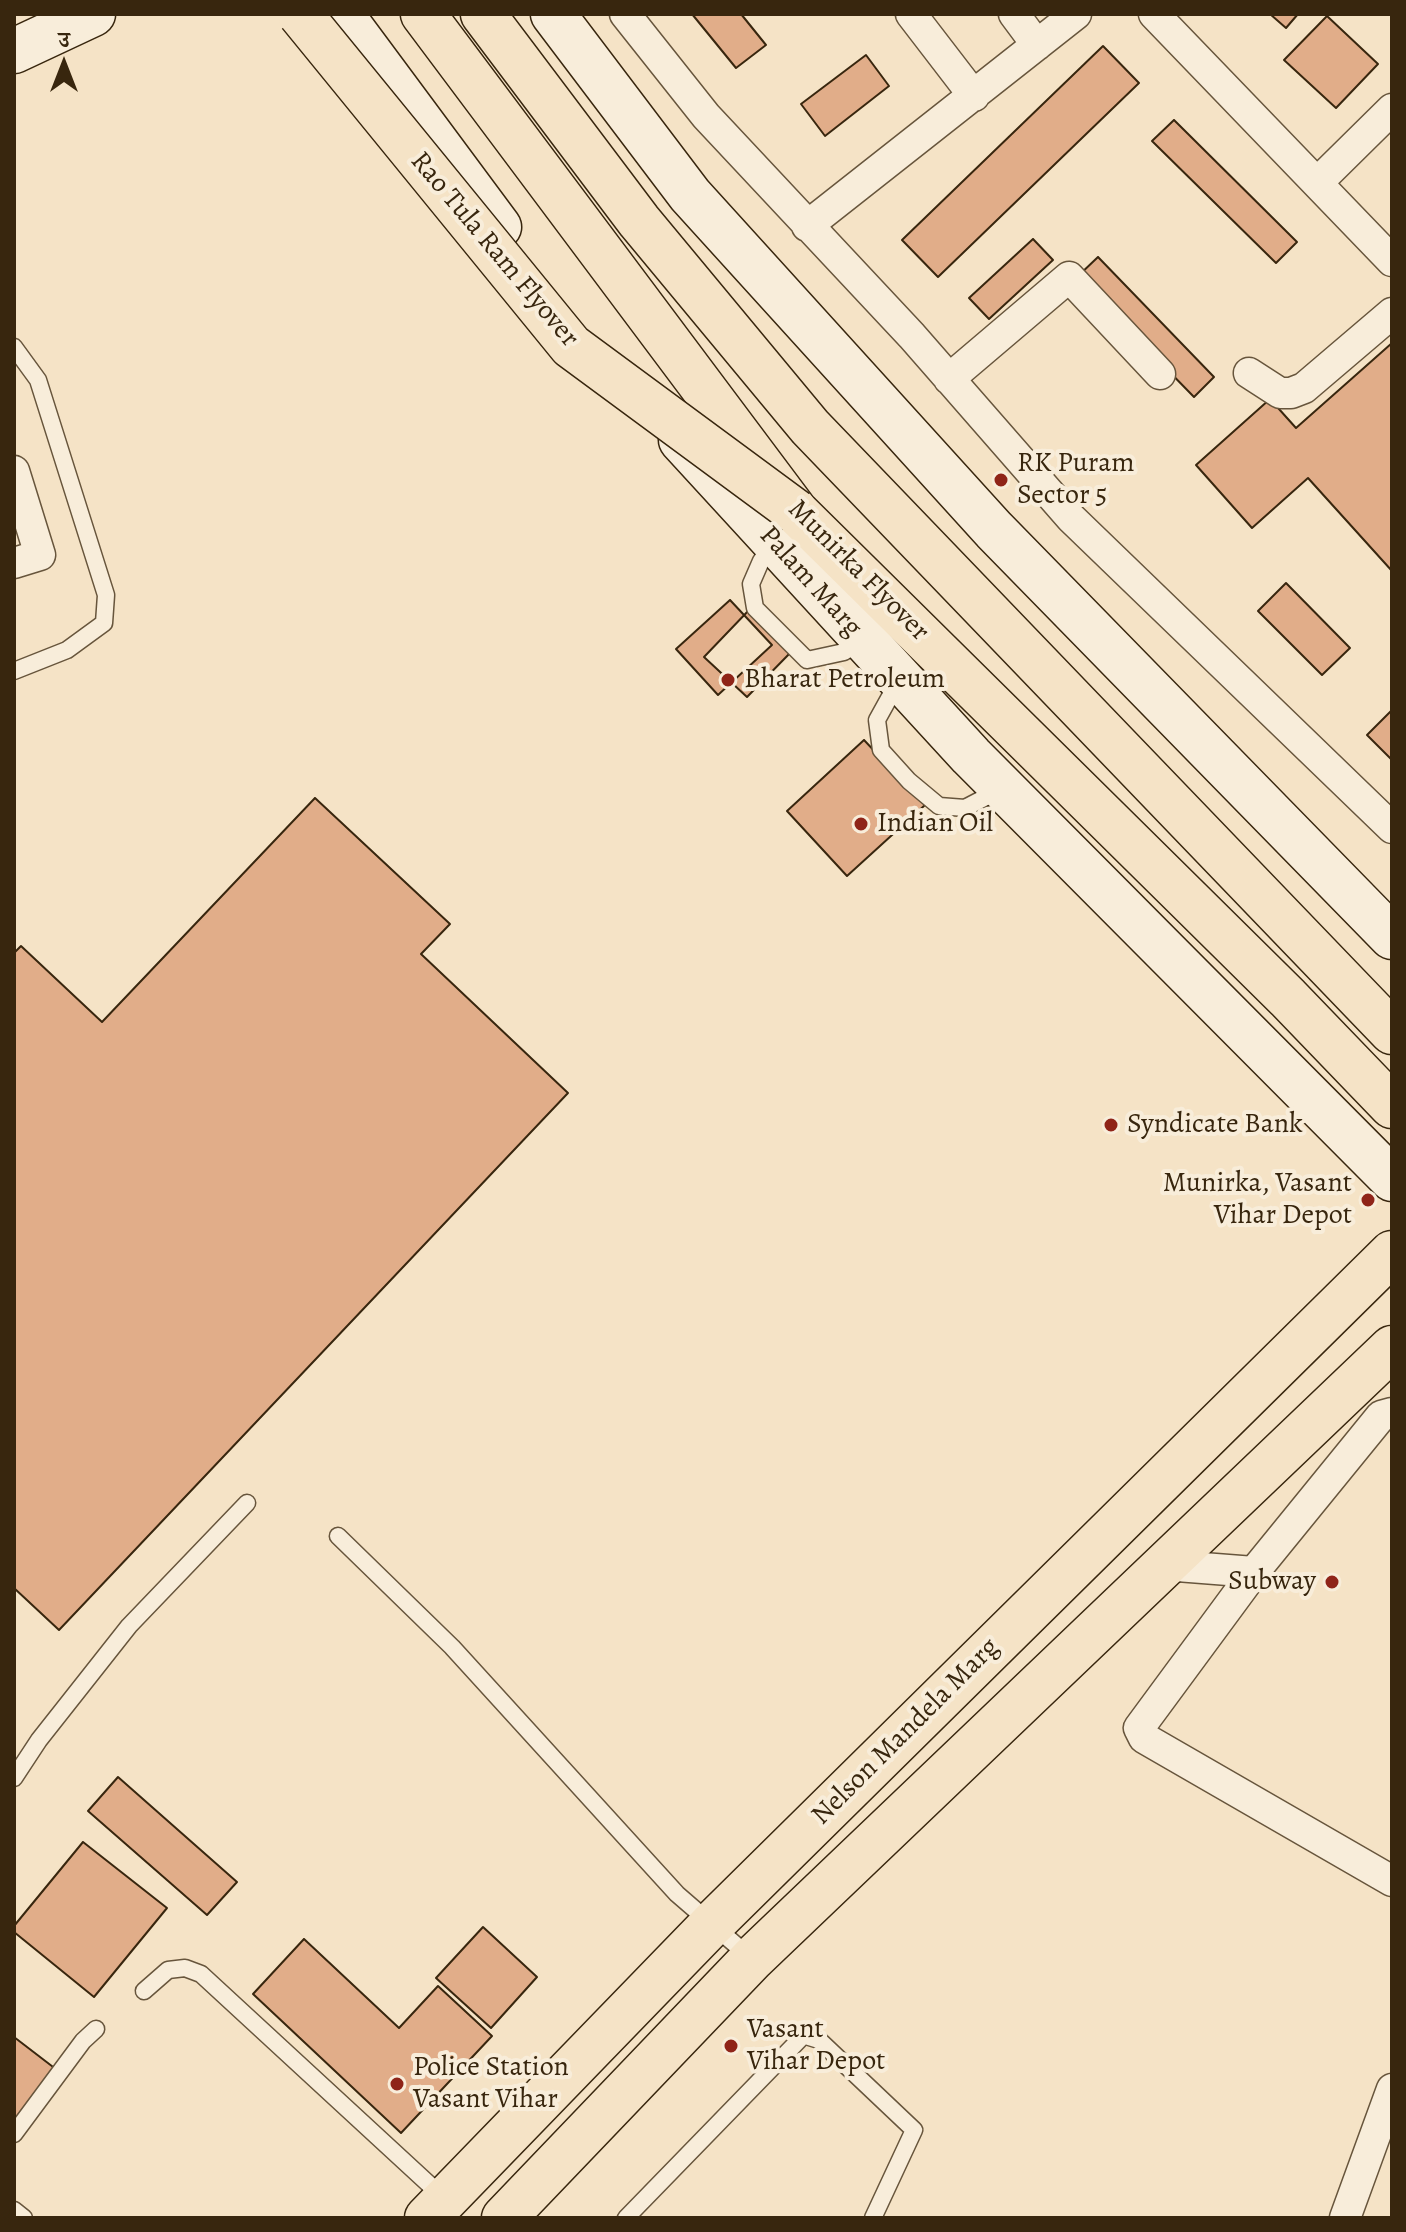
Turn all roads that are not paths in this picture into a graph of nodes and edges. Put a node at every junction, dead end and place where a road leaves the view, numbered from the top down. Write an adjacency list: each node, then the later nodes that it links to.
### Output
1 (93, 14): 13 (main road)
2 (300, 14): 25 (main road, Rao Tula Ram Flyover, bridge)
3 (341, 14): 25 (main road, Palam Marg)
4 (423, 14): 25 (main road, Munirka Flyover, bridge)
5 (483, 14): 33 (main road)
6 (553, 14): 32 (main road)
7 (625, 14): 17 (street)
8 (911, 14): 14 (street)
9 (1014, 14): 12 (street)
10 (1076, 14): 12 (street)
11 (1154, 14): 16 (street)
12 (1037, 45): 14 (street)
13 (14, 51)
14 (974, 96): 17 (street)
15 (1392, 109): 16 (street)
16 (1317, 183): 18 (street)
17 (807, 226): 23 (street)
18 (1392, 261)
19 (1392, 313): 21 (street)
20 (14, 347): 28 (lane)
21 (1249, 373)
22 (1160, 374): 23 (street)
23 (949, 379): 31 (street)
24 (14, 471): 26 (street)
25 (785, 527): 27 (main road, Palam Marg); 27 (lane); 34 (main road, Munirka Flyover)
26 (14, 563)
27 (864, 640): 29 (main road, Palam Marg)
28 (14, 671)
29 (900, 679): 30 (main road, Palam Marg); 30 (lane)
30 (1000, 786): 35 (main road, Palam Marg)
31 (1392, 828)
32 (1392, 937)
33 (1392, 1032)
34 (1392, 1106)
35 (1392, 1179)
36 (1392, 1253): 46 (main road, Nelson Mandela Marg)
37 (1392, 1348): 38 (main road, Nelson Mandela Marg)
38 (1357, 1381): 39 (street); 42 (main road, Nelson Mandela Marg)
39 (1390, 1413): 43 (street)
40 (247, 1503): 44 (lane)
41 (338, 1536): 46 (lane)
42 (1164, 1565): 43 (street); 47 (main road, Nelson Mandela Marg)
43 (1254, 1572): 45 (street)
44 (14, 1778)
45 (1392, 1881)
46 (711, 1925): 47 (lane); 52 (main road, Nelson Mandela Marg)
47 (752, 1959): 55 (main road, Nelson Mandela Marg)
48 (144, 1991): 52 (lane)
49 (96, 2029): 51 (lane)
50 (1392, 2089): 58 (street)
51 (14, 2134)
52 (436, 2209)
53 (14, 2210): 54 (lane)
54 (24, 2218)
55 (504, 2218)
56 (626, 2218): 57 (lane)
57 (873, 2218)
58 (1345, 2218)

